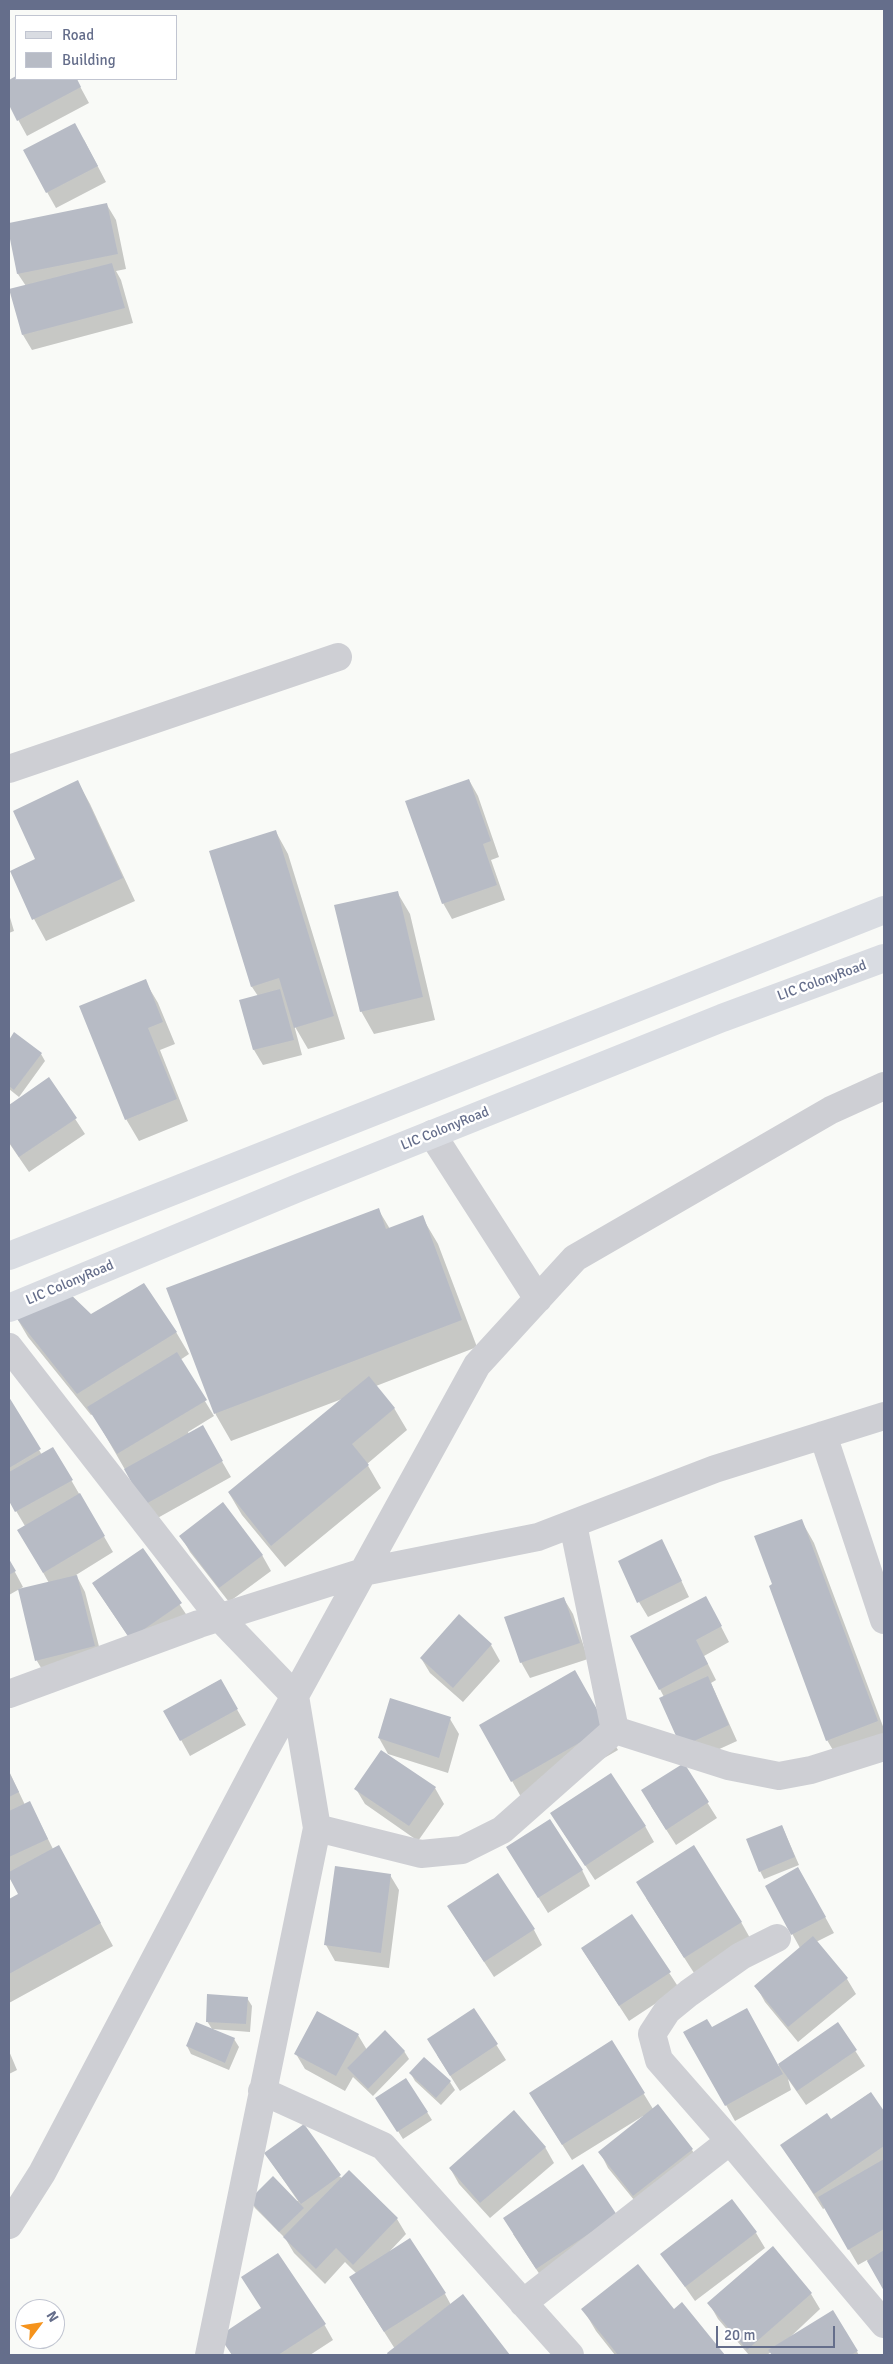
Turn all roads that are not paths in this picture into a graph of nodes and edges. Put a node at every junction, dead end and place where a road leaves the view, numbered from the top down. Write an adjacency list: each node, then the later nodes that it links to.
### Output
1 (338, 657): 2 (street)
2 (9, 769)
3 (884, 910): 7 (main road)
4 (884, 958): 6 (main road, LIC ColonyRoad)
5 (884, 1086): 8 (street)
6 (432, 1134): 8 (street); 9 (main road, LIC ColonyRoad)
7 (9, 1256)
8 (538, 1299): 14 (street)
9 (9, 1308)
10 (9, 1346): 15 (street)
11 (884, 1416): 12 (street)
12 (823, 1435): 13 (street); 16 (street)
13 (573, 1524): 14 (street); 19 (street)
14 (363, 1572): 15 (street); 18 (street)
15 (220, 1618): 17 (street); 18 (street)
16 (884, 1620)
17 (9, 1694)
18 (295, 1696): 21 (street); 25 (street)
19 (615, 1730): 20 (street); 21 (street)
20 (884, 1747)
21 (317, 1828): 23 (street)
22 (778, 1938): 24 (street)
23 (262, 2091): 26 (street); 28 (street)
24 (730, 2142): 26 (street); 27 (street)
25 (9, 2225)
26 (523, 2303): 29 (street)
27 (884, 2324)
28 (209, 2355)
29 (570, 2355)

